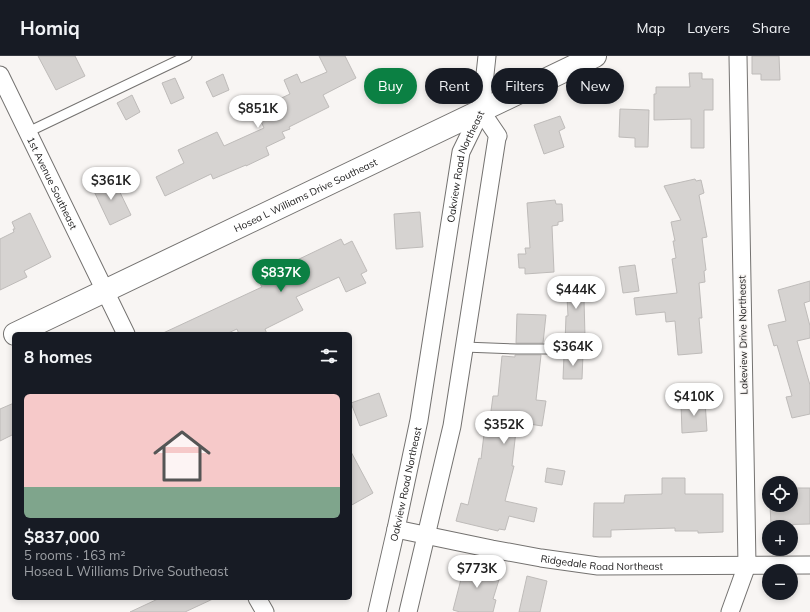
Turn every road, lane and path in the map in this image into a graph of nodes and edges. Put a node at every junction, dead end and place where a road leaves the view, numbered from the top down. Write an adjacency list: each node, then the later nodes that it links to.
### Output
1 (187, 56): 7 (lane)
2 (487, 56): 6 (street)
3 (596, 56): 6 (street, Hosea L Williams Drive Southeast)
4 (738, 56): 17 (street, Lakeview Drive Northeast)
5 (0, 75): 7 (street, 1st Avenue Southeast)
6 (481, 111): 8 (street, Hosea L Williams Drive Southeast); 13 (street, Oakview Road Northeast); 15 (street, Oakview Road Northeast)
7 (28, 132): 8 (street, 1st Avenue Southeast)
8 (106, 291): 9 (street, Hosea L Williams Drive Southeast); 10 (street, 1st Avenue Southeast)
9 (19, 332)
10 (125, 332)
11 (12, 335): 12 (street, Hosea L Williams Drive Southeast)
12 (0, 341)
13 (464, 347): 14 (lane); 16 (street, Oakview Road Northeast)
14 (581, 349)
15 (396, 529): 16 (street, Ridgedale Road Northeast); 21 (street, Oakview Road Northeast)
16 (426, 535): 17 (street, Ridgedale Road Northeast); 22 (street, Oakview Road Northeast)
17 (746, 565): 18 (street, Ridgedale Road Northeast); 23 (street, Lakeview Drive Northeast)
18 (810, 565)
19 (258, 600): 20 (street)
20 (265, 612)
21 (377, 612)
22 (408, 612)
23 (730, 612)

